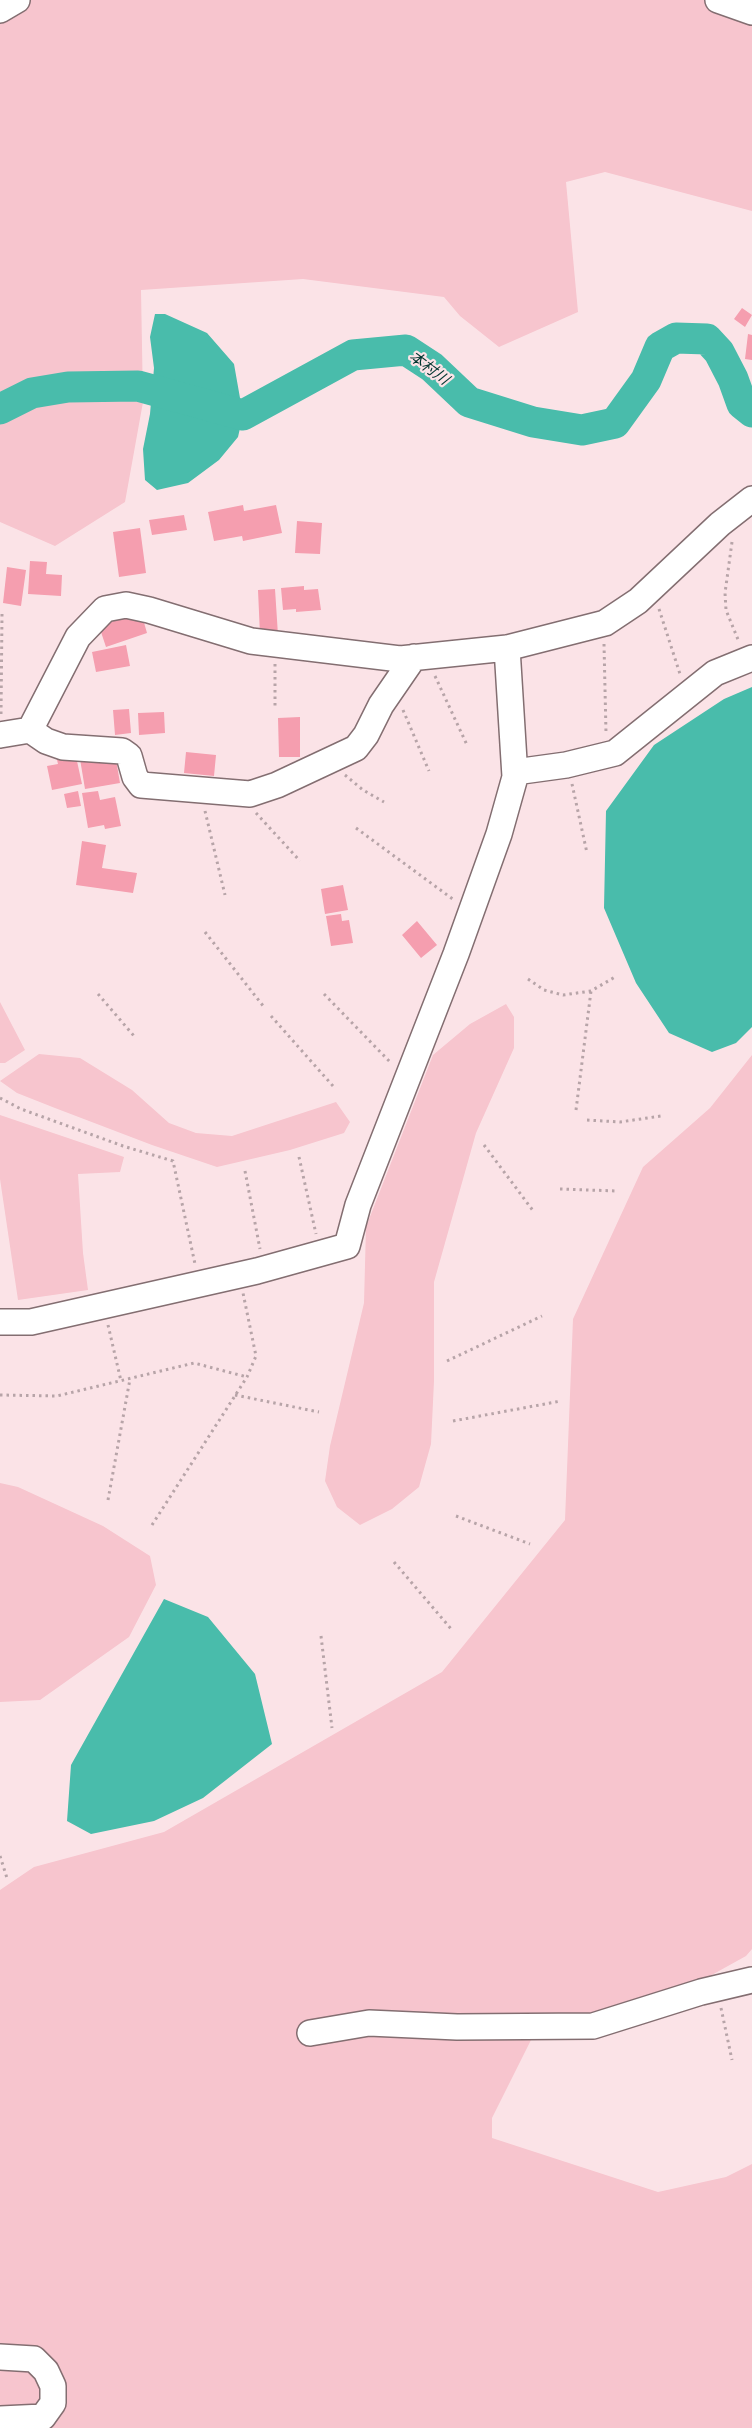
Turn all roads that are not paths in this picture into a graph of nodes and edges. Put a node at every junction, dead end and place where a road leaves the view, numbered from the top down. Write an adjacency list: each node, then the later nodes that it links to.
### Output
1 (17, 0): 3 (street)
2 (718, 0): 4 (street)
3 (0, 10)
4 (752, 12)
5 (752, 499): 6 (street)
6 (507, 648): 8 (street); 11 (street)
7 (746, 650): 11 (street)
8 (423, 664): 10 (street); 10 (street)
9 (1, 730): 10 (street)
10 (30, 730)
11 (515, 772): 12 (street)
12 (0, 1322)
13 (752, 1980): 14 (street)
14 (310, 2033)
15 (0, 2356): 16 (street)
16 (0, 2419)

